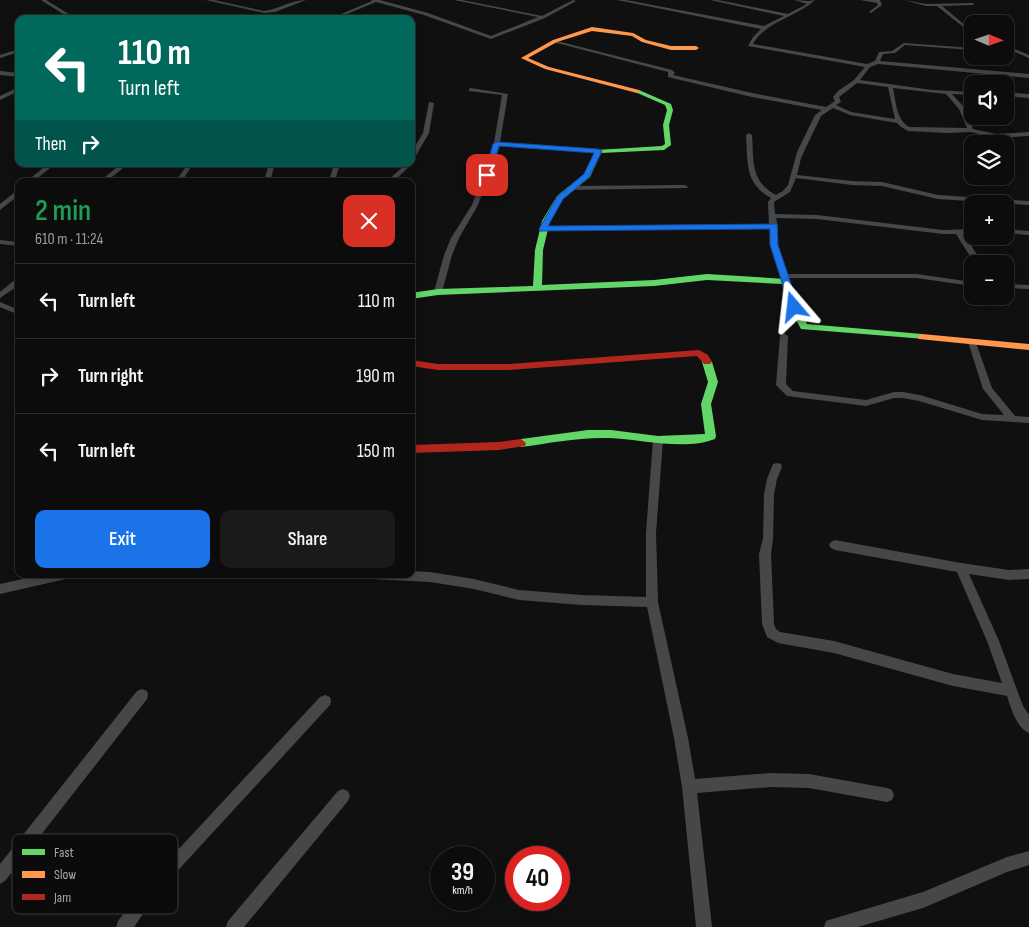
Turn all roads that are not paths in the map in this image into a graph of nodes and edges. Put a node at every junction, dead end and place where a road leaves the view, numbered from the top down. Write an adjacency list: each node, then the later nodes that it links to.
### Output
1 (43, 0): 22 (street)
2 (208, 0): 3 (street)
3 (304, 0)
4 (373, 0): 5 (street)
5 (377, 0): 23 (street); 25 (street)
6 (456, 0): 25 (street)
7 (573, 0): 25 (street)
8 (592, 0): 9 (street)
9 (604, 0)
10 (619, 0): 27 (street)
11 (712, 0): 20 (street)
12 (796, 0): 16 (street)
13 (862, 0): 17 (street)
14 (906, 0): 19 (street)
15 (970, 0): 19 (street)
16 (811, 1): 24 (street)
17 (878, 1): 21 (street)
18 (752, 3): 20 (street)
19 (938, 5): 26 (street)
20 (746, 7): 24 (street)
21 (871, 12)
22 (68, 15)
23 (341, 15)
24 (787, 15): 27 (street)
25 (543, 17)
26 (964, 26)
27 (765, 28): 36 (street)
28 (555, 41): 29 (street); 51 (street); 57 (street)
29 (696, 48)
30 (964, 48): 35 (street)
31 (1015, 51): 33 (street)
32 (15, 52): 34 (street)
33 (1029, 57)
34 (0, 58)
35 (877, 62): 36 (street); 39 (street)
36 (868, 66): 40 (street)
37 (0, 73): 38 (street)
38 (15, 75)
39 (1029, 76)
40 (856, 81): 41 (street); 50 (street)
41 (890, 86): 44 (street); 52 (street)
42 (471, 90): 56 (street)
43 (15, 91): 48 (street)
44 (948, 93): 45 (street); 53 (street)
45 (964, 93)
46 (1014, 95): 47 (street)
47 (1029, 96)
48 (0, 98)
49 (431, 103): 58 (street)
50 (833, 106): 51 (street); 52 (street)
51 (826, 109): 63 (street)
52 (898, 121): 53 (street)
53 (971, 130): 54 (street)
54 (1029, 134)
55 (749, 135): 71 (street)
56 (497, 144): 57 (street); 90 (street)
57 (598, 151): 69 (street)
58 (415, 153)
59 (48, 167): 64 (street)
60 (121, 167): 65 (street)
61 (188, 167): 66 (street)
62 (405, 167): 67 (street)
63 (793, 176): 71 (street); 72 (street)
64 (34, 178)
65 (107, 178)
66 (181, 178)
67 (393, 178)
68 (684, 187): 69 (street)
69 (570, 188): 76 (street)
70 (15, 195): 73 (street)
71 (775, 197): 74 (street)
72 (1029, 203)
73 (0, 208)
74 (773, 216): 75 (street); 77 (street)
75 (774, 226): 76 (street); 84 (street)
76 (543, 229): 89 (street)
77 (958, 232): 78 (street); 83 (street)
78 (964, 232)
79 (1014, 232): 80 (street)
80 (1029, 233)
81 (0, 242): 82 (street)
82 (15, 244)
83 (973, 255)
84 (785, 279): 85 (street); 89 (street); 96 (street)
85 (964, 283)
86 (15, 284): 92 (street)
87 (1014, 286): 88 (street)
88 (1029, 287)
89 (537, 288): 90 (street)
90 (438, 292): 91 (street)
91 (415, 295)
92 (0, 296)
93 (0, 304): 94 (street)
94 (15, 311)
95 (784, 336): 99 (street)
96 (972, 342): 97 (street); 99 (street)
97 (1029, 347)
98 (415, 364): 101 (street)
99 (1013, 420): 100 (street)
100 (1029, 420)
101 (658, 440): 102 (street); 110 (street)
102 (415, 450)
103 (777, 467): 111 (street)
104 (835, 545): 105 (street)
105 (961, 568): 106 (street); 111 (street)
106 (1029, 574)
107 (415, 576): 110 (street)
108 (48, 578): 109 (street)
109 (0, 589)
110 (652, 602): 115 (street)
111 (1011, 691): 114 (street)
112 (142, 695): 118 (street)
113 (325, 701): 120 (street)
114 (1029, 726)
115 (689, 787): 116 (street); 126 (street)
116 (887, 795)
117 (343, 796): 125 (street)
118 (33, 834)
119 (1029, 858): 127 (street)
120 (178, 860)
121 (12, 861): 122 (street)
122 (0, 876)
123 (134, 914): 124 (street)
124 (124, 927)
125 (234, 927)
126 (704, 927)
127 (832, 927)

